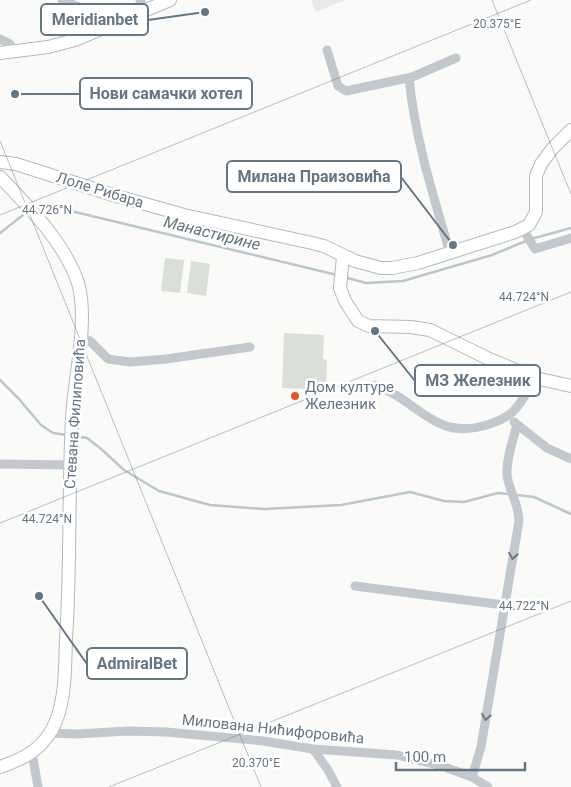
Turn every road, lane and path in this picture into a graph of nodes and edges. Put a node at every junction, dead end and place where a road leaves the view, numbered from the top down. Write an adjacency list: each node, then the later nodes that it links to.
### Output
1 (62, 0): 4 (street)
2 (170, 0): 3 (street)
3 (142, 5): 4 (street)
4 (109, 26): 7 (street)
5 (0, 39): 7 (street)
6 (327, 50): 10 (street)
7 (13, 52): 8 (street)
8 (0, 53)
9 (456, 58): 10 (street)
10 (409, 78): 16 (street)
11 (571, 130): 14 (street)
12 (0, 162): 17 (street, Лоле Рибара)
13 (0, 176): 18 (street, Стевана Филиповића)
14 (524, 232): 15 (street); 16 (street, Лоле Рибара)
15 (571, 238)
16 (450, 253): 17 (street, Лоле Рибара)
17 (342, 263): 20 (street)
18 (80, 337): 19 (street); 27 (street, Стевана Филиповића)
19 (250, 347)
20 (535, 378): 22 (street); 23 (street)
21 (375, 385): 23 (street)
22 (571, 386)
23 (509, 416): 24 (street)
24 (517, 425): 25 (street); 29 (street, one-way to 29)
25 (571, 459)
26 (0, 464): 27 (street)
27 (70, 465): 30 (street, Стевана Филиповића)
28 (355, 586): 29 (street)
29 (504, 605): 34 (street, one-way to 34)
30 (50, 734): 31 (street, Милована Нићифоровића); 32 (street, Стевана Филиповића)
31 (313, 749): 34 (street, Милована Нићифоровића); 36 (street)
32 (32, 753): 33 (street, Стевана Филиповића); 35 (street)
33 (0, 767)
34 (472, 777): 37 (street, Милована Нићифоровића)
35 (38, 787)
36 (336, 787)
37 (488, 787)

